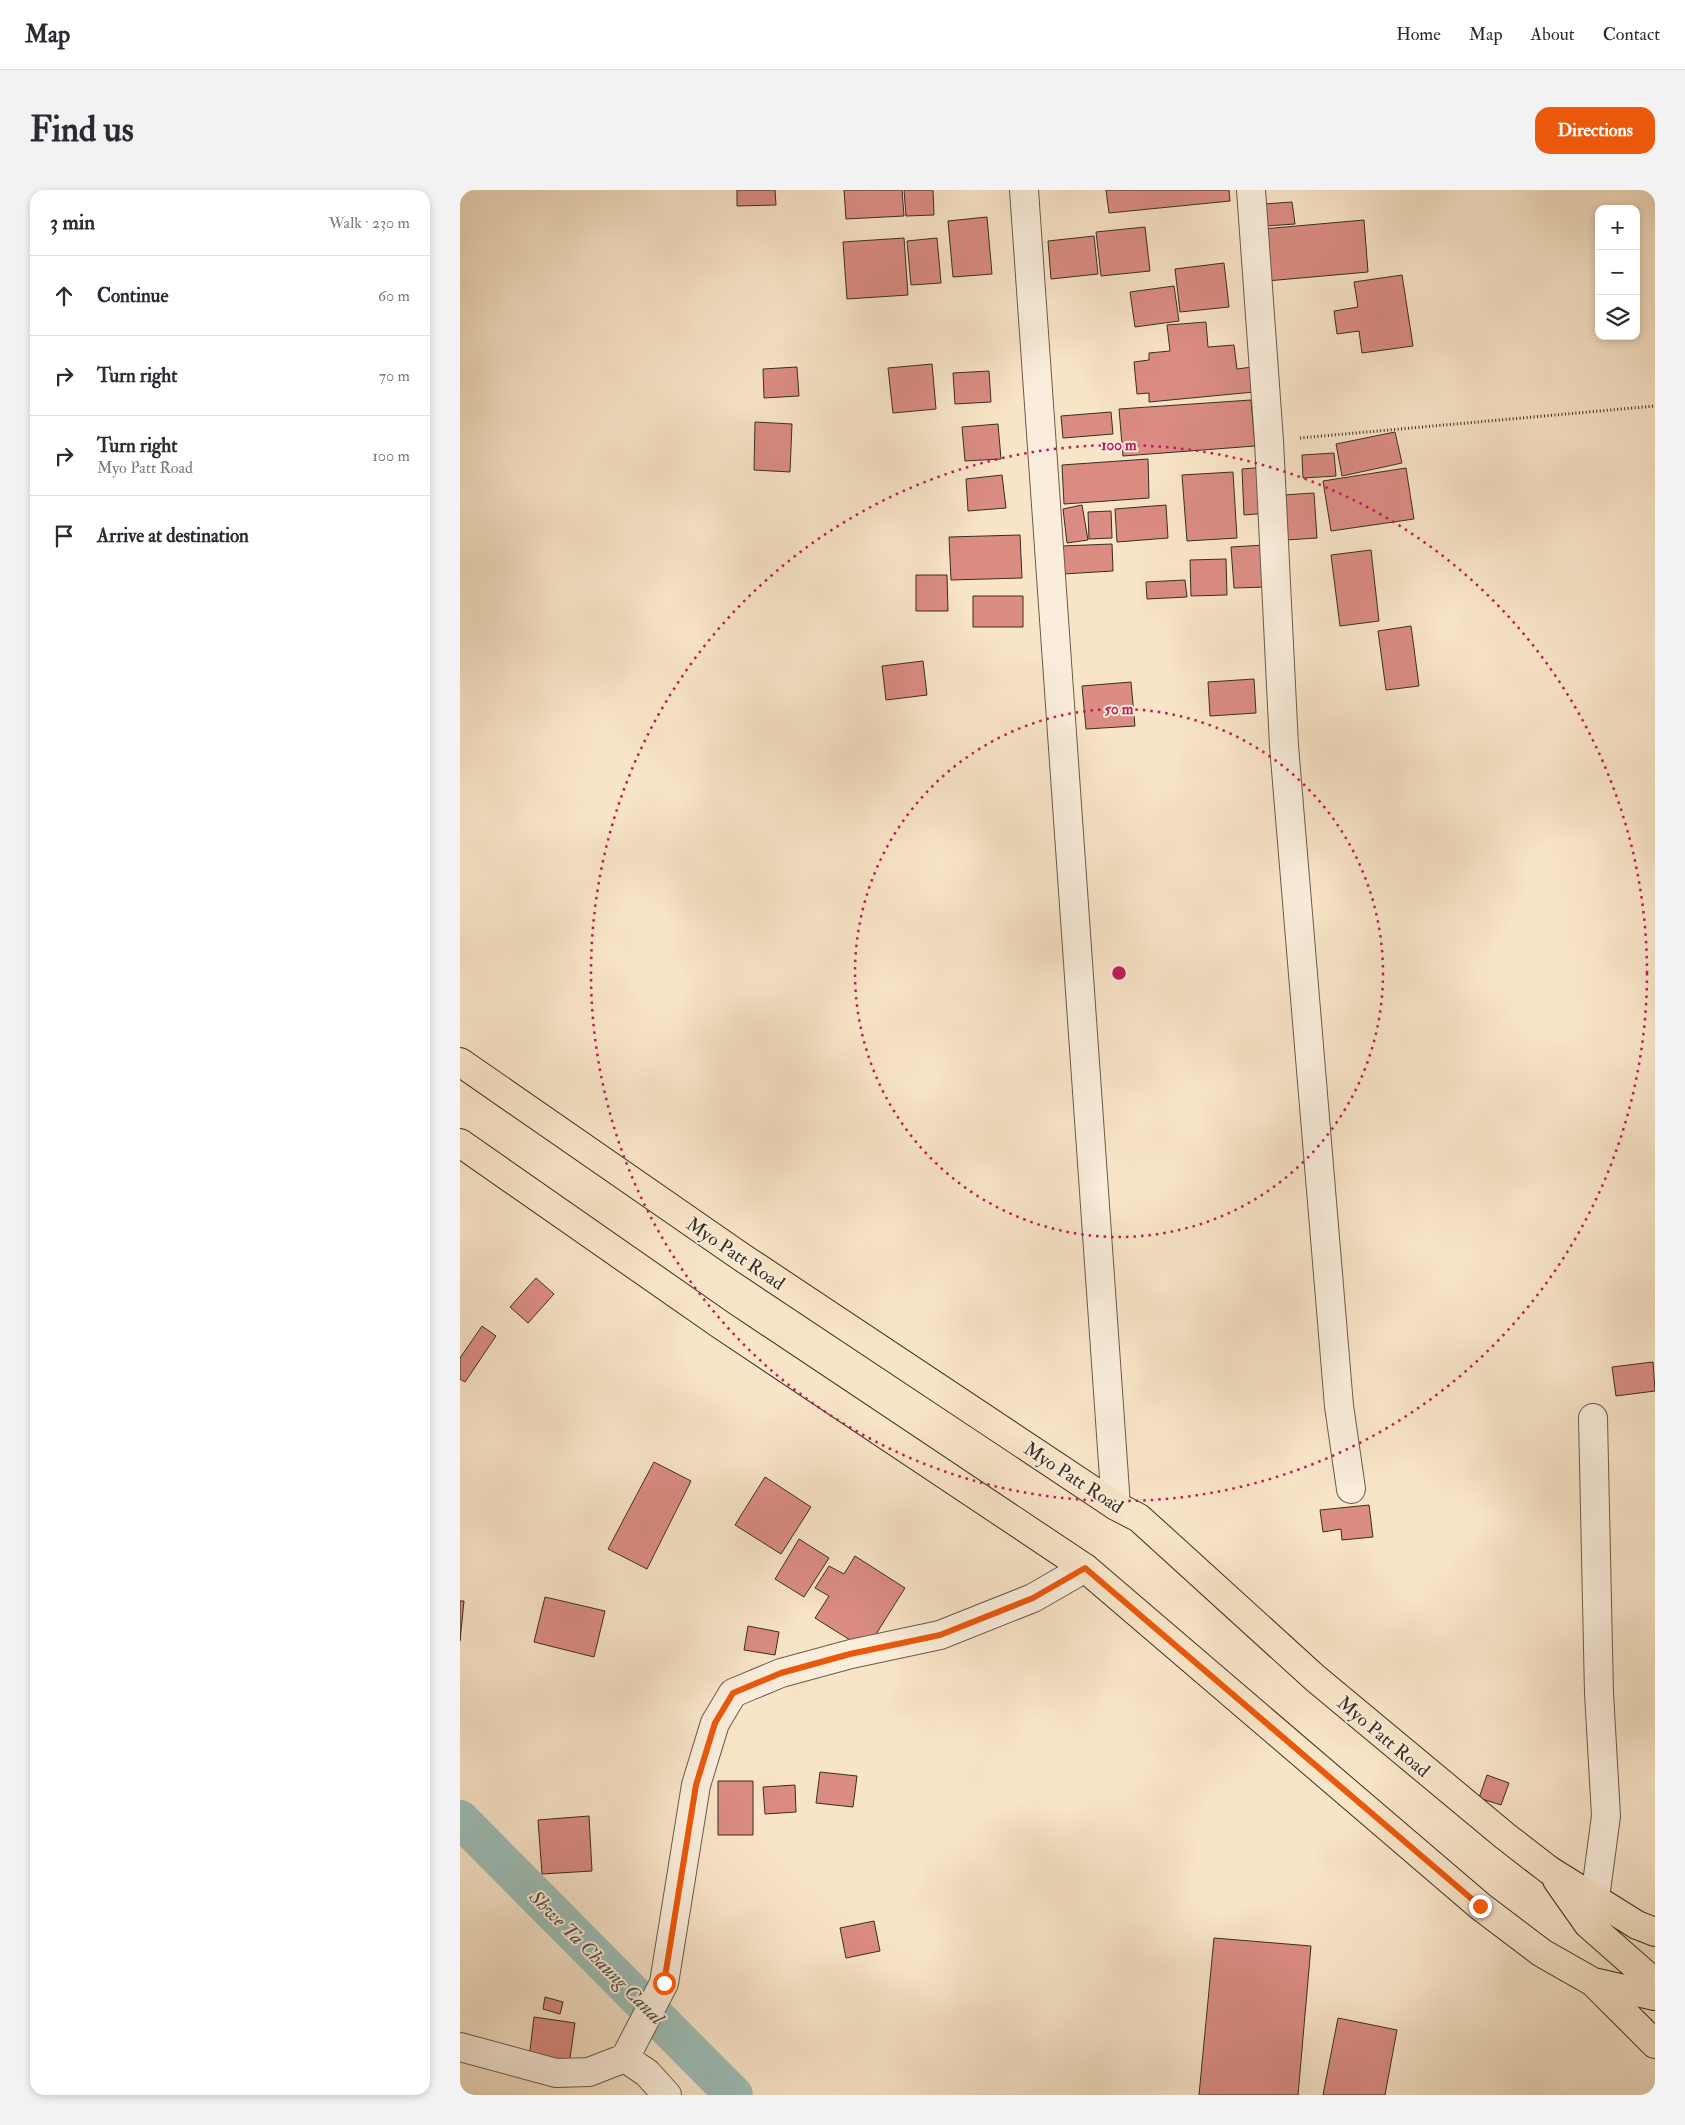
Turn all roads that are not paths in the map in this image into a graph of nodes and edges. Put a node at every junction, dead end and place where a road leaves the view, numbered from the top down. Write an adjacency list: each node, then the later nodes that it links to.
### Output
1 (1024, 190): 7 (street)
2 (1251, 190): 6 (street)
3 (460, 1062): 7 (main road, Myo Patt Road)
4 (460, 1142): 8 (main road)
5 (1593, 1418): 10 (street)
6 (1351, 1490)
7 (1116, 1506): 9 (main road, Myo Patt Road)
8 (1085, 1568): 12 (main road); 17 (street)
9 (1549, 1870): 10 (main road, Myo Patt Road); 13 (main road)
10 (1595, 1898): 11 (main road, Myo Patt Road)
11 (1655, 1932)
12 (1593, 1982): 14 (main road); 15 (main road)
13 (1655, 1984)
14 (1655, 1996)
15 (1655, 2044)
16 (460, 2047): 17 (street)
17 (625, 2058): 18 (street)
18 (667, 2095)

